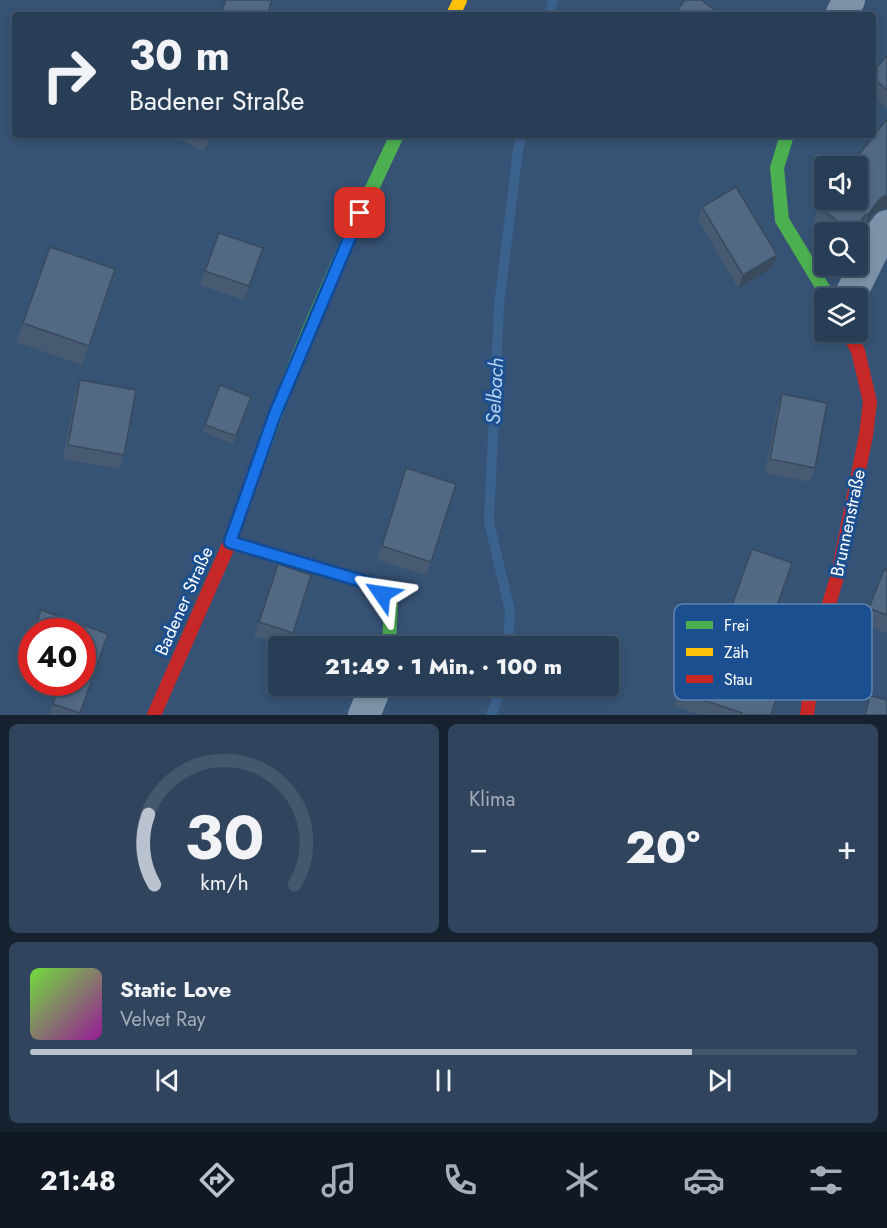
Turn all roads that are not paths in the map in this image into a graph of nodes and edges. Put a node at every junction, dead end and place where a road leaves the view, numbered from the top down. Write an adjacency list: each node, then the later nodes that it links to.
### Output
1 (396, 138): 7 (street, Badener Straße)
2 (786, 138): 4 (street)
3 (887, 226): 5 (street)
4 (823, 288)
5 (854, 288)
6 (853, 342): 8 (street, Brunnenstraße)
7 (230, 542): 9 (street); 12 (street, Badener Straße)
8 (829, 604)
9 (389, 636)
10 (372, 696): 13 (street)
11 (809, 700): 14 (street, Brunnenstraße)
12 (154, 715)
13 (364, 715)
14 (807, 715)

